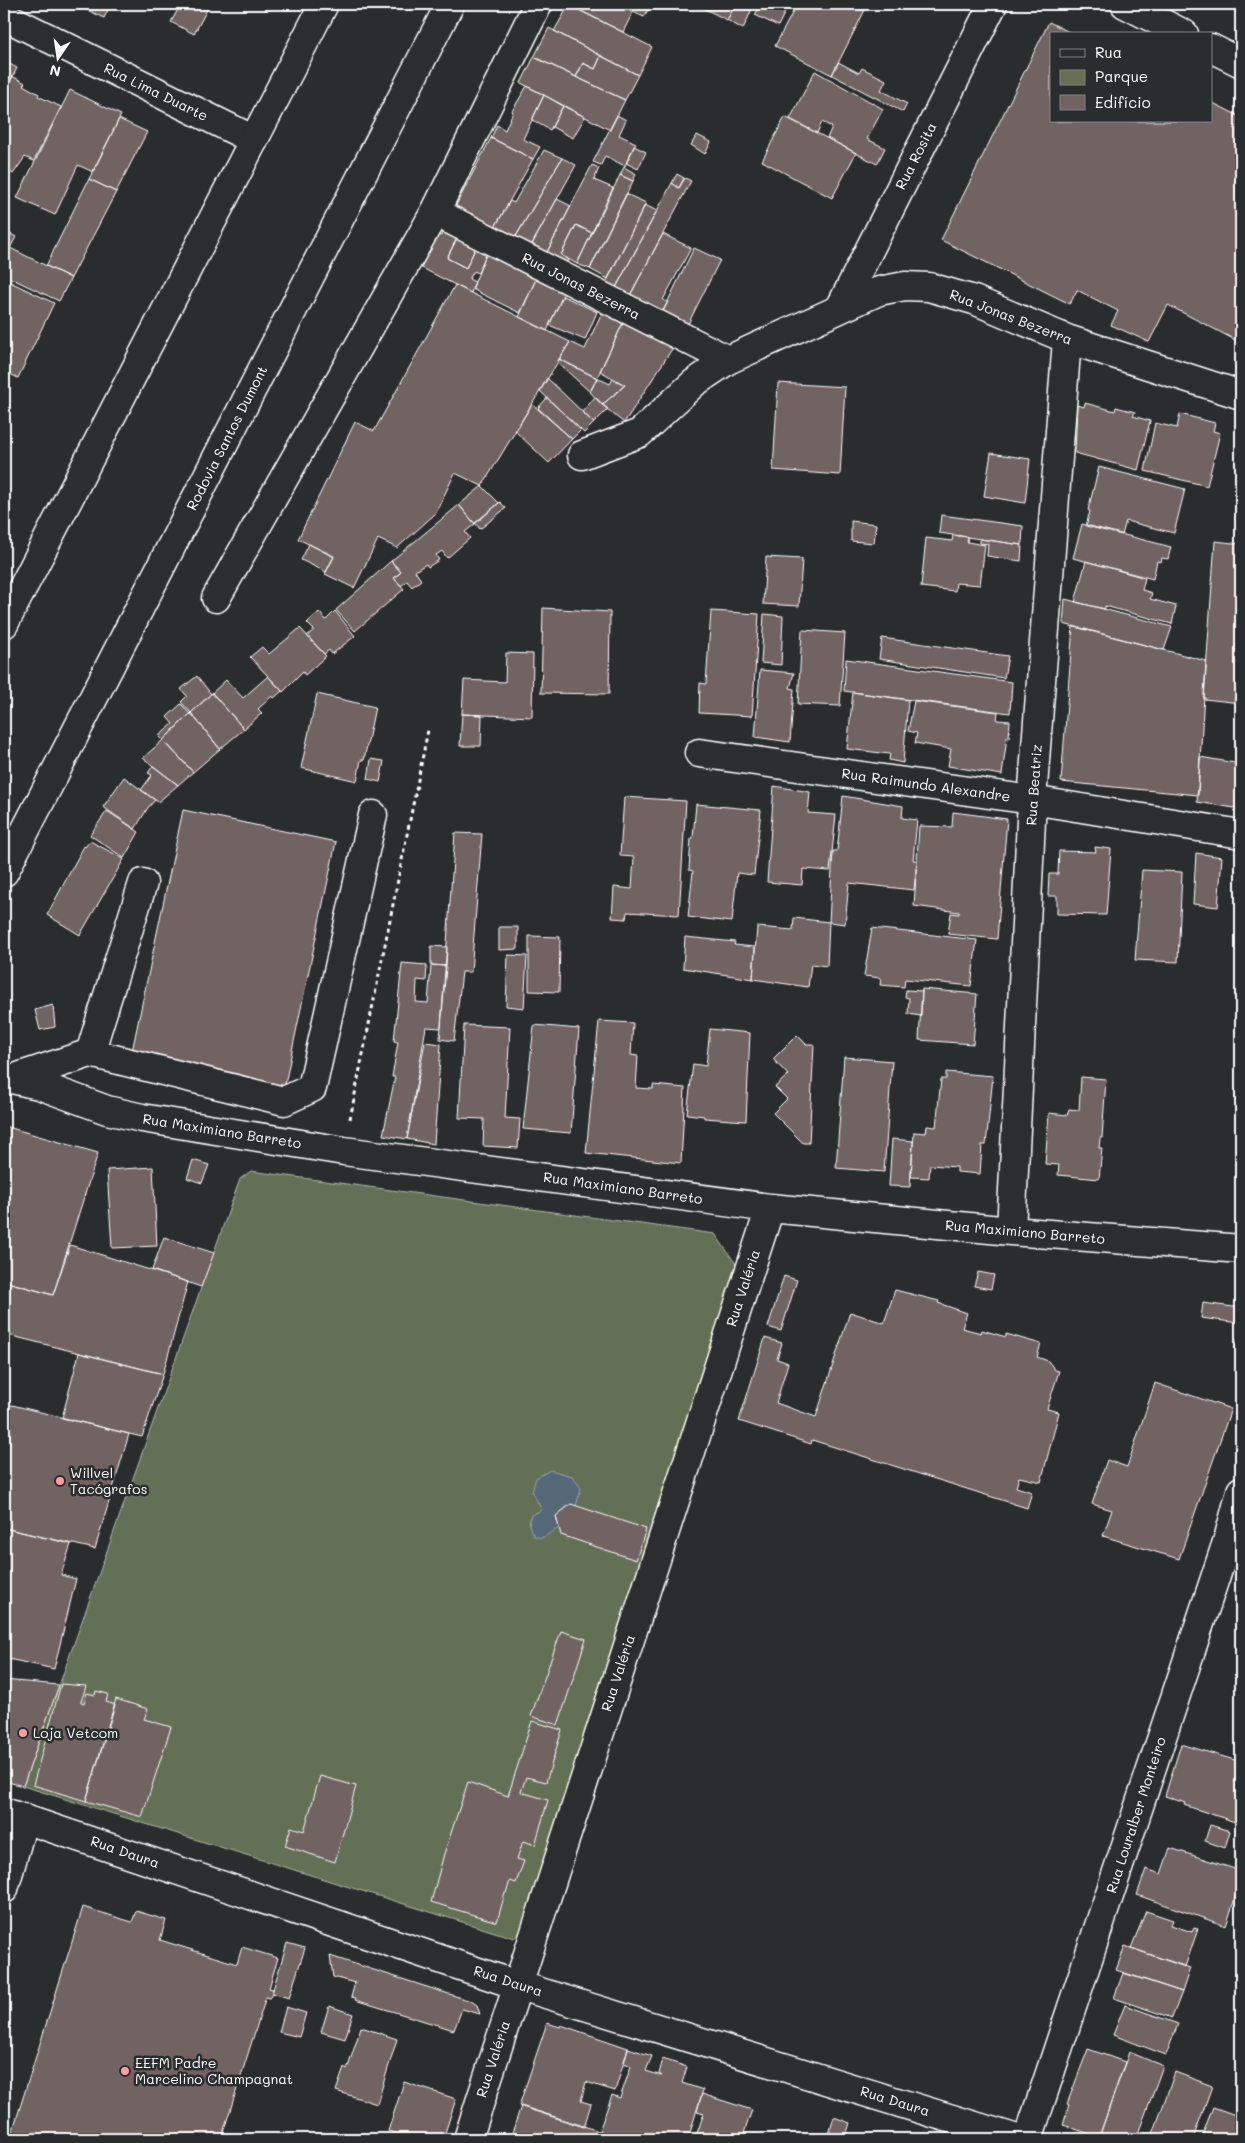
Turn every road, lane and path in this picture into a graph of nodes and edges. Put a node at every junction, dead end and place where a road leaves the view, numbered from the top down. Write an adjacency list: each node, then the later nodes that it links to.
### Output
1 (324, 4): 10 (main road)
2 (450, 4): 24 (main road, Rodovia Santos Dumont)
3 (538, 4): 11 (main road)
4 (993, 4): 12 (main road, Rua Rosita)
5 (1125, 4): 7 (main road)
6 (4, 16): 10 (main road, Rua Lima Duarte)
7 (1180, 32)
8 (1212, 48): 9 (main road)
9 (1241, 63)
10 (254, 140): 18 (main road)
11 (435, 212): 14 (main road, Rua Jonas Bezerra); 17 (main road)
12 (840, 308): 13 (main road, Rua Jonas Bezerra); 14 (main road, Rua Jonas Bezerra)
13 (1068, 339): 15 (main road, Rua Jonas Bezerra); 21 (main road, Rua Beatriz)
14 (728, 360): 16 (main road, Rua Jonas Bezerra)
15 (1241, 396)
16 (582, 455)
17 (216, 598)
18 (6, 613)
19 (428, 730): 28 (path)
20 (699, 753): 21 (main road, Rua Raimundo Alexandre)
21 (1032, 800): 23 (main road, Rua Raimundo Alexandre); 30 (main road, Rua Beatriz)
22 (373, 815): 26 (main road)
23 (1241, 834)
24 (4, 872)
25 (142, 883): 26 (main road)
26 (90, 1053): 27 (main road)
27 (8, 1081): 28 (main road, Rua Maximiano Barreto)
28 (344, 1151): 29 (main road, Rua Maximiano Barreto)
29 (770, 1208): 30 (main road, Rua Maximiano Barreto); 36 (main road, Rua Valéria)
30 (1011, 1231): 31 (main road, Rua Maximiano Barreto)
31 (1241, 1249)
32 (1241, 1491): 33 (main road, Rua Louralber Monteiro)
33 (1235, 1539): 39 (main road, Rua Louralber Monteiro)
34 (14, 1815): 35 (main road); 36 (main road, Rua Daura)
35 (4, 1889)
36 (517, 1984): 37 (main road, Rua Daura); 38 (main road, Rua Valéria)
37 (1001, 2137)
38 (468, 2139)
39 (1028, 2139)

